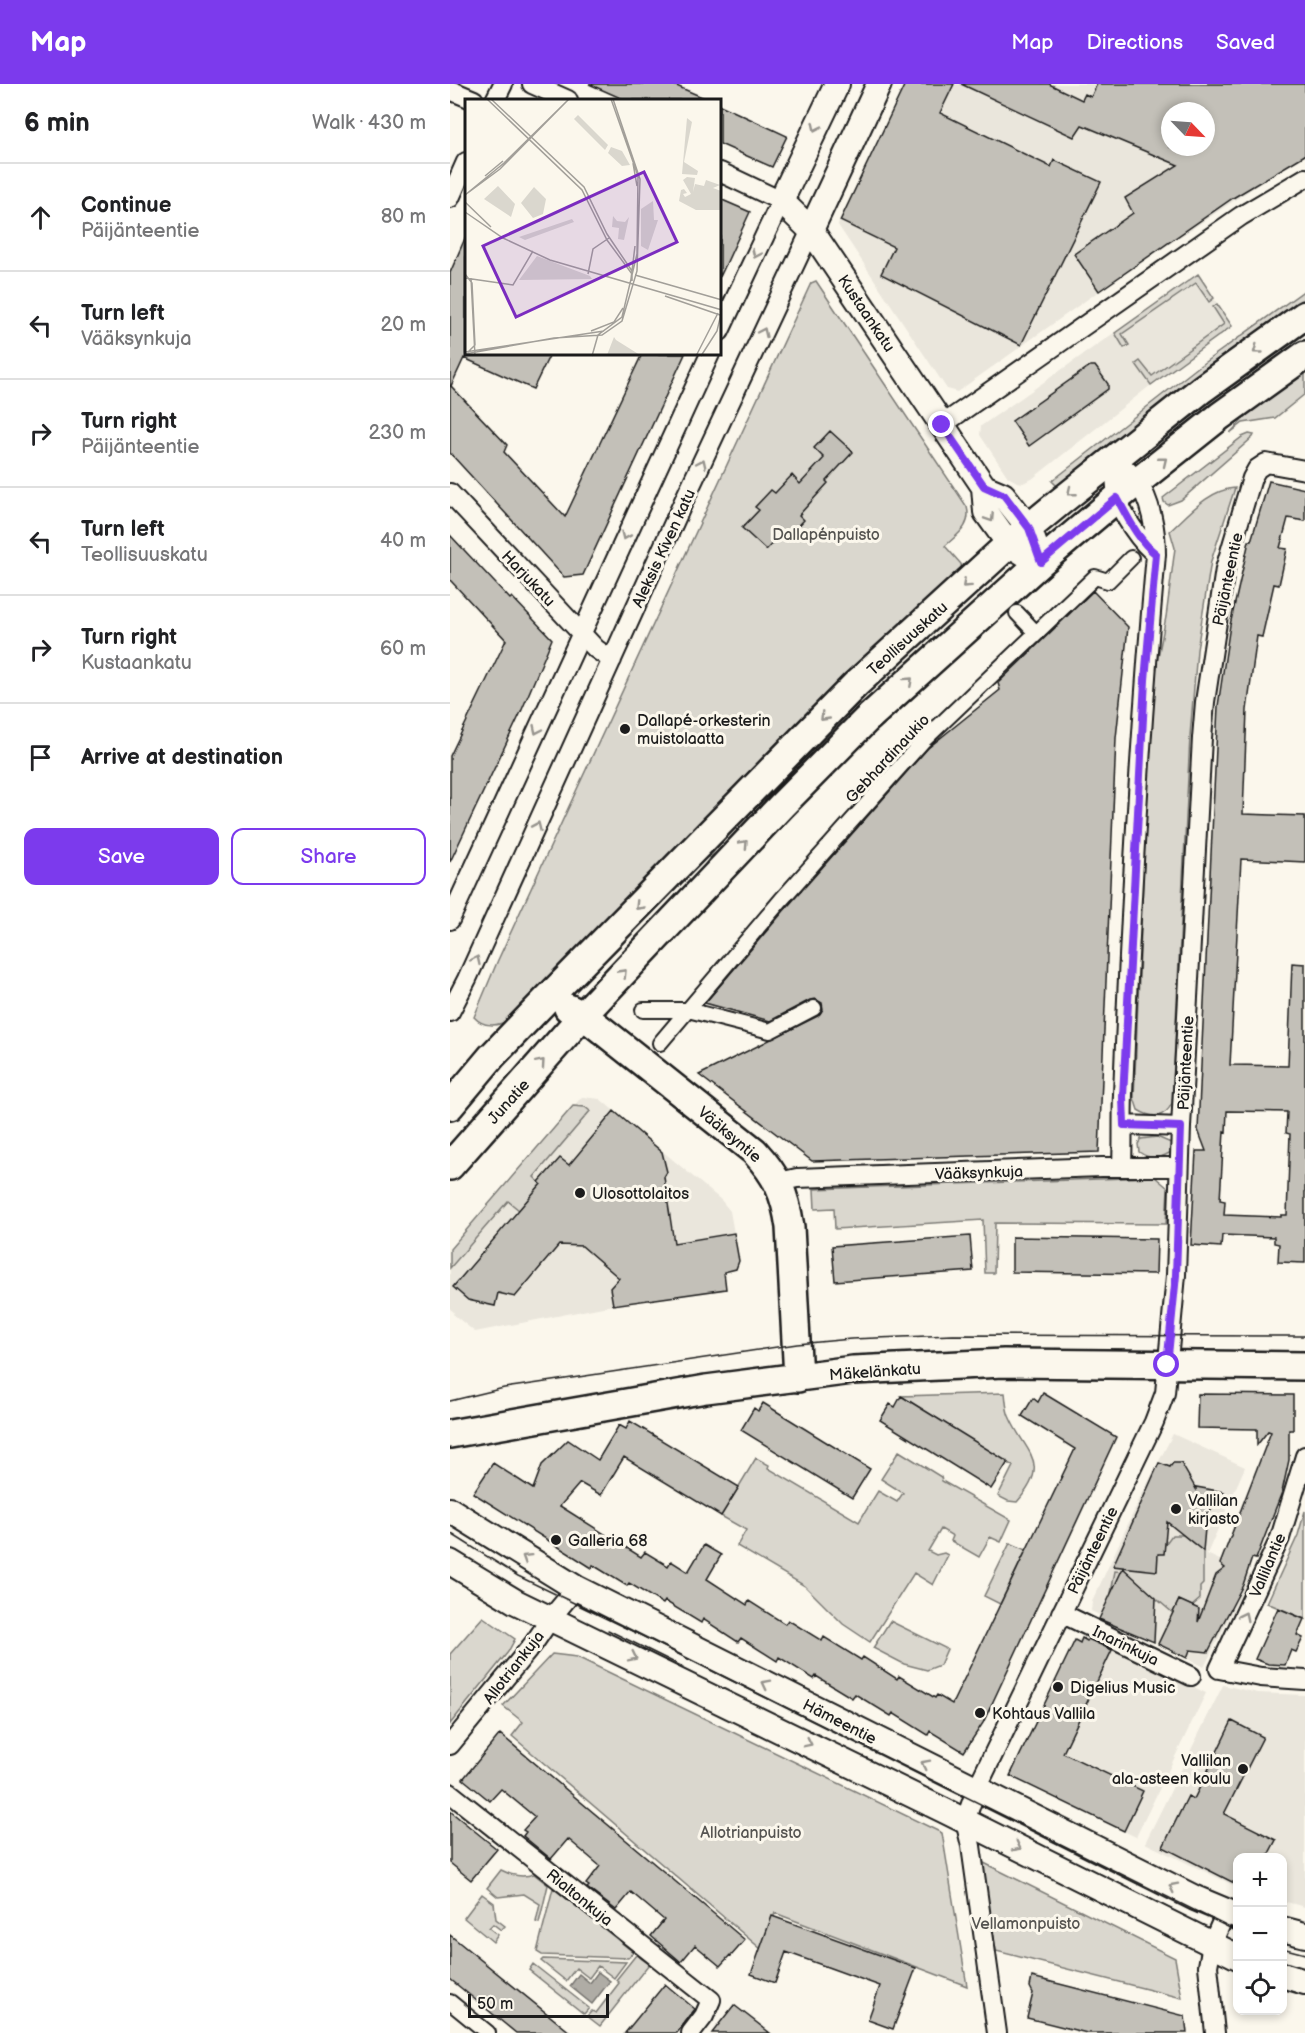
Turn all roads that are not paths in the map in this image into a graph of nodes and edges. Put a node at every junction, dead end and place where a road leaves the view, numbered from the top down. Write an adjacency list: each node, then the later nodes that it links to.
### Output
1 (503, 84): 7 (street)
2 (532, 84): 8 (street)
3 (837, 84): 13 (main road, one-way to 13)
4 (879, 84): 14 (main road, Aleksis Kiven katu)
5 (450, 90): 6 (street)
6 (472, 99)
7 (496, 99)
8 (566, 99)
9 (465, 164): 12 (street)
10 (722, 173): 13 (street, Kustaankatu)
11 (1305, 178): 19 (street)
12 (450, 198)
13 (781, 201): 14 (main road, Kustaankatu); 16 (street, one-way to 16)
14 (811, 230): 19 (main road, Kustaankatu); 31 (street, Aleksis Kiven katu, one-way to 14)
15 (1305, 315): 20 (main road, Teollisuuskatu, one-way to 20)
16 (722, 327)
17 (1305, 355): 22 (main road, Teollisuuskatu, one-way to 17)
18 (709, 356): 30 (street, one-way to 30)
19 (942, 425): 24 (main road, Kustaankatu)
20 (1114, 457): 22 (street); 22 (street); 24 (main road, Teollisuuskatu, one-way to 24)
21 (1305, 470): 43 (street, Päijänteentie)
22 (1127, 490): 25 (street); 25 (street); 27 (main road, Teollisuuskatu)
23 (450, 493): 30 (street, Harjukatu)
24 (1019, 536): 27 (main road, Kustaankatu); 33 (main road, Teollisuuskatu, one-way to 33)
25 (1156, 554): 42 (street)
26 (1131, 558): 29 (street, Gebhardinaukio)
27 (1041, 562): 38 (main road, Teollisuuskatu, one-way to 27)
28 (1017, 613): 29 (street)
29 (1036, 633): 36 (street, Gebhardinaukio)
30 (581, 634): 31 (street, Harjukatu); 32 (street, one-way to 32)
31 (612, 660): 37 (street, Aleksis Kiven katu, one-way to 31)
32 (450, 920)
33 (544, 1002): 38 (main road, Vääksyntie); 41 (main road)
34 (814, 1008): 36 (street)
35 (643, 1010): 36 (street)
36 (688, 1010): 40 (street, Gebhardinaukio)
37 (450, 1012)
38 (583, 1015): 39 (main road, Teollisuuskatu); 47 (main road, Vääksyntie)
39 (565, 1035): 44 (main road, Junatie, one-way to 39)
40 (660, 1043)
41 (450, 1106)
42 (1124, 1125): 43 (street); 45 (street)
43 (1181, 1127): 46 (street, Päijänteentie)
44 (450, 1166)
45 (1122, 1166): 46 (street, Vääksynkuja); 47 (street, Vääksynkuja)
46 (1179, 1167): 48 (street, Päijänteentie)
47 (779, 1182): 50 (main road, Vääksyntie)
48 (1167, 1365): 49 (main road, Mäkelänkatu); 50 (main road, Mäkelänkatu); 56 (street, Päijänteentie)
49 (1305, 1366)
50 (798, 1378): 51 (main road, Mäkelänkatu)
51 (450, 1434)
52 (1305, 1456): 59 (street, Vallilantie, one-way to 52)
53 (450, 1510): 55 (main road, Hämeentie, one-way to 53)
54 (450, 1562): 57 (main road, Hämeentie)
55 (576, 1588): 57 (street, Allotriankuja); 61 (main road, Hämeentie, one-way to 55)
56 (1061, 1613): 58 (street, Inarinkuja); 61 (street, Päijänteentie)
57 (551, 1618): 60 (street, Allotriankuja); 63 (main road, Hämeentie, one-way to 63)
58 (1191, 1676)
59 (1305, 1680)
60 (450, 1745)
61 (976, 1790): 63 (street, Päijänteentie); 64 (main road, Hämeentie, one-way to 61)
62 (450, 1793): 73 (street, Rialtonkuja)
63 (965, 1821): 67 (main road, Hämeentie, one-way to 67); 74 (street)
64 (1232, 1914): 67 (street)
65 (1287, 1930): 66 (main road)
66 (1305, 1935)
67 (1212, 1944): 68 (main road, Hämeentie); 75 (street)
68 (1233, 1954)
69 (1287, 1977): 70 (main road)
70 (1305, 1982)
71 (450, 2002): 72 (street)
72 (488, 2033)
73 (691, 2033)
74 (997, 2033)
75 (1215, 2033)

